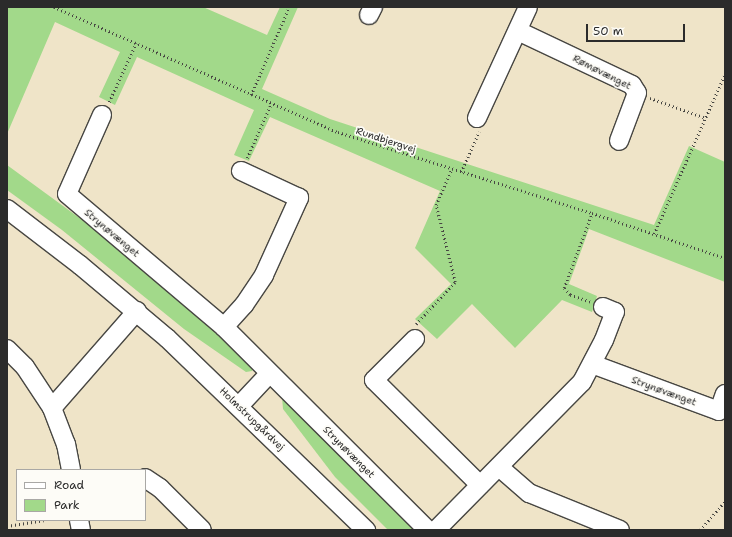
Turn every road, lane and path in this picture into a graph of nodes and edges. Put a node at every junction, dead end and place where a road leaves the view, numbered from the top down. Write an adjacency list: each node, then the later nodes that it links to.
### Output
1 (54, 7): 3 (path, Rundbjergvej)
2 (289, 7): 9 (path)
3 (58, 8): 6 (path, Rundbjergvej)
4 (522, 9): 5 (street)
5 (518, 31): 8 (street, Rømøvænget); 12 (street)
6 (136, 43): 9 (path, Rundbjergvej); 11 (path)
7 (725, 75): 13 (path)
8 (637, 93): 13 (path); 14 (street, Rømøvænget)
9 (251, 95): 10 (path, Rundbjergvej)
10 (271, 104): 15 (path, Rundbjergvej); 16 (path)
11 (102, 115): 24 (street, Strynøvænget)
12 (477, 118): 17 (path)
13 (706, 118): 20 (path)
14 (619, 142)
15 (452, 168): 17 (path, Rundbjergvej); 25 (path)
16 (241, 172): 24 (street)
17 (461, 172): 19 (path, Rundbjergvej)
18 (7, 209): 23 (street, Holmstrupgårdvej)
19 (592, 212): 20 (path, Rundbjergvej); 22 (path)
20 (654, 234): 21 (path, Rundbjergvej)
21 (725, 258)
22 (603, 307): 27 (street)
23 (137, 311): 30 (street, Holmstrupgårdvej); 31 (street)
24 (224, 327): 28 (street, Strynøvænget)
25 (415, 339): 35 (street)
26 (7, 349): 31 (street)
27 (592, 364): 29 (street, Strynøvænget); 32 (street)
28 (270, 373): 30 (street); 41 (street, Strynøvænget)
29 (725, 394)
30 (240, 406): 40 (street, Holmstrupgårdvej)
31 (52, 408): 33 (street)
32 (499, 467): 35 (street); 43 (street)
33 (71, 469)
34 (146, 479): 39 (street)
35 (480, 485): 42 (street)
36 (725, 501): 44 (path)
37 (38, 521): 38 (path)
38 (7, 526)
39 (202, 530)
40 (366, 530)
41 (428, 530)
42 (436, 530)
43 (620, 530)
44 (700, 530)

